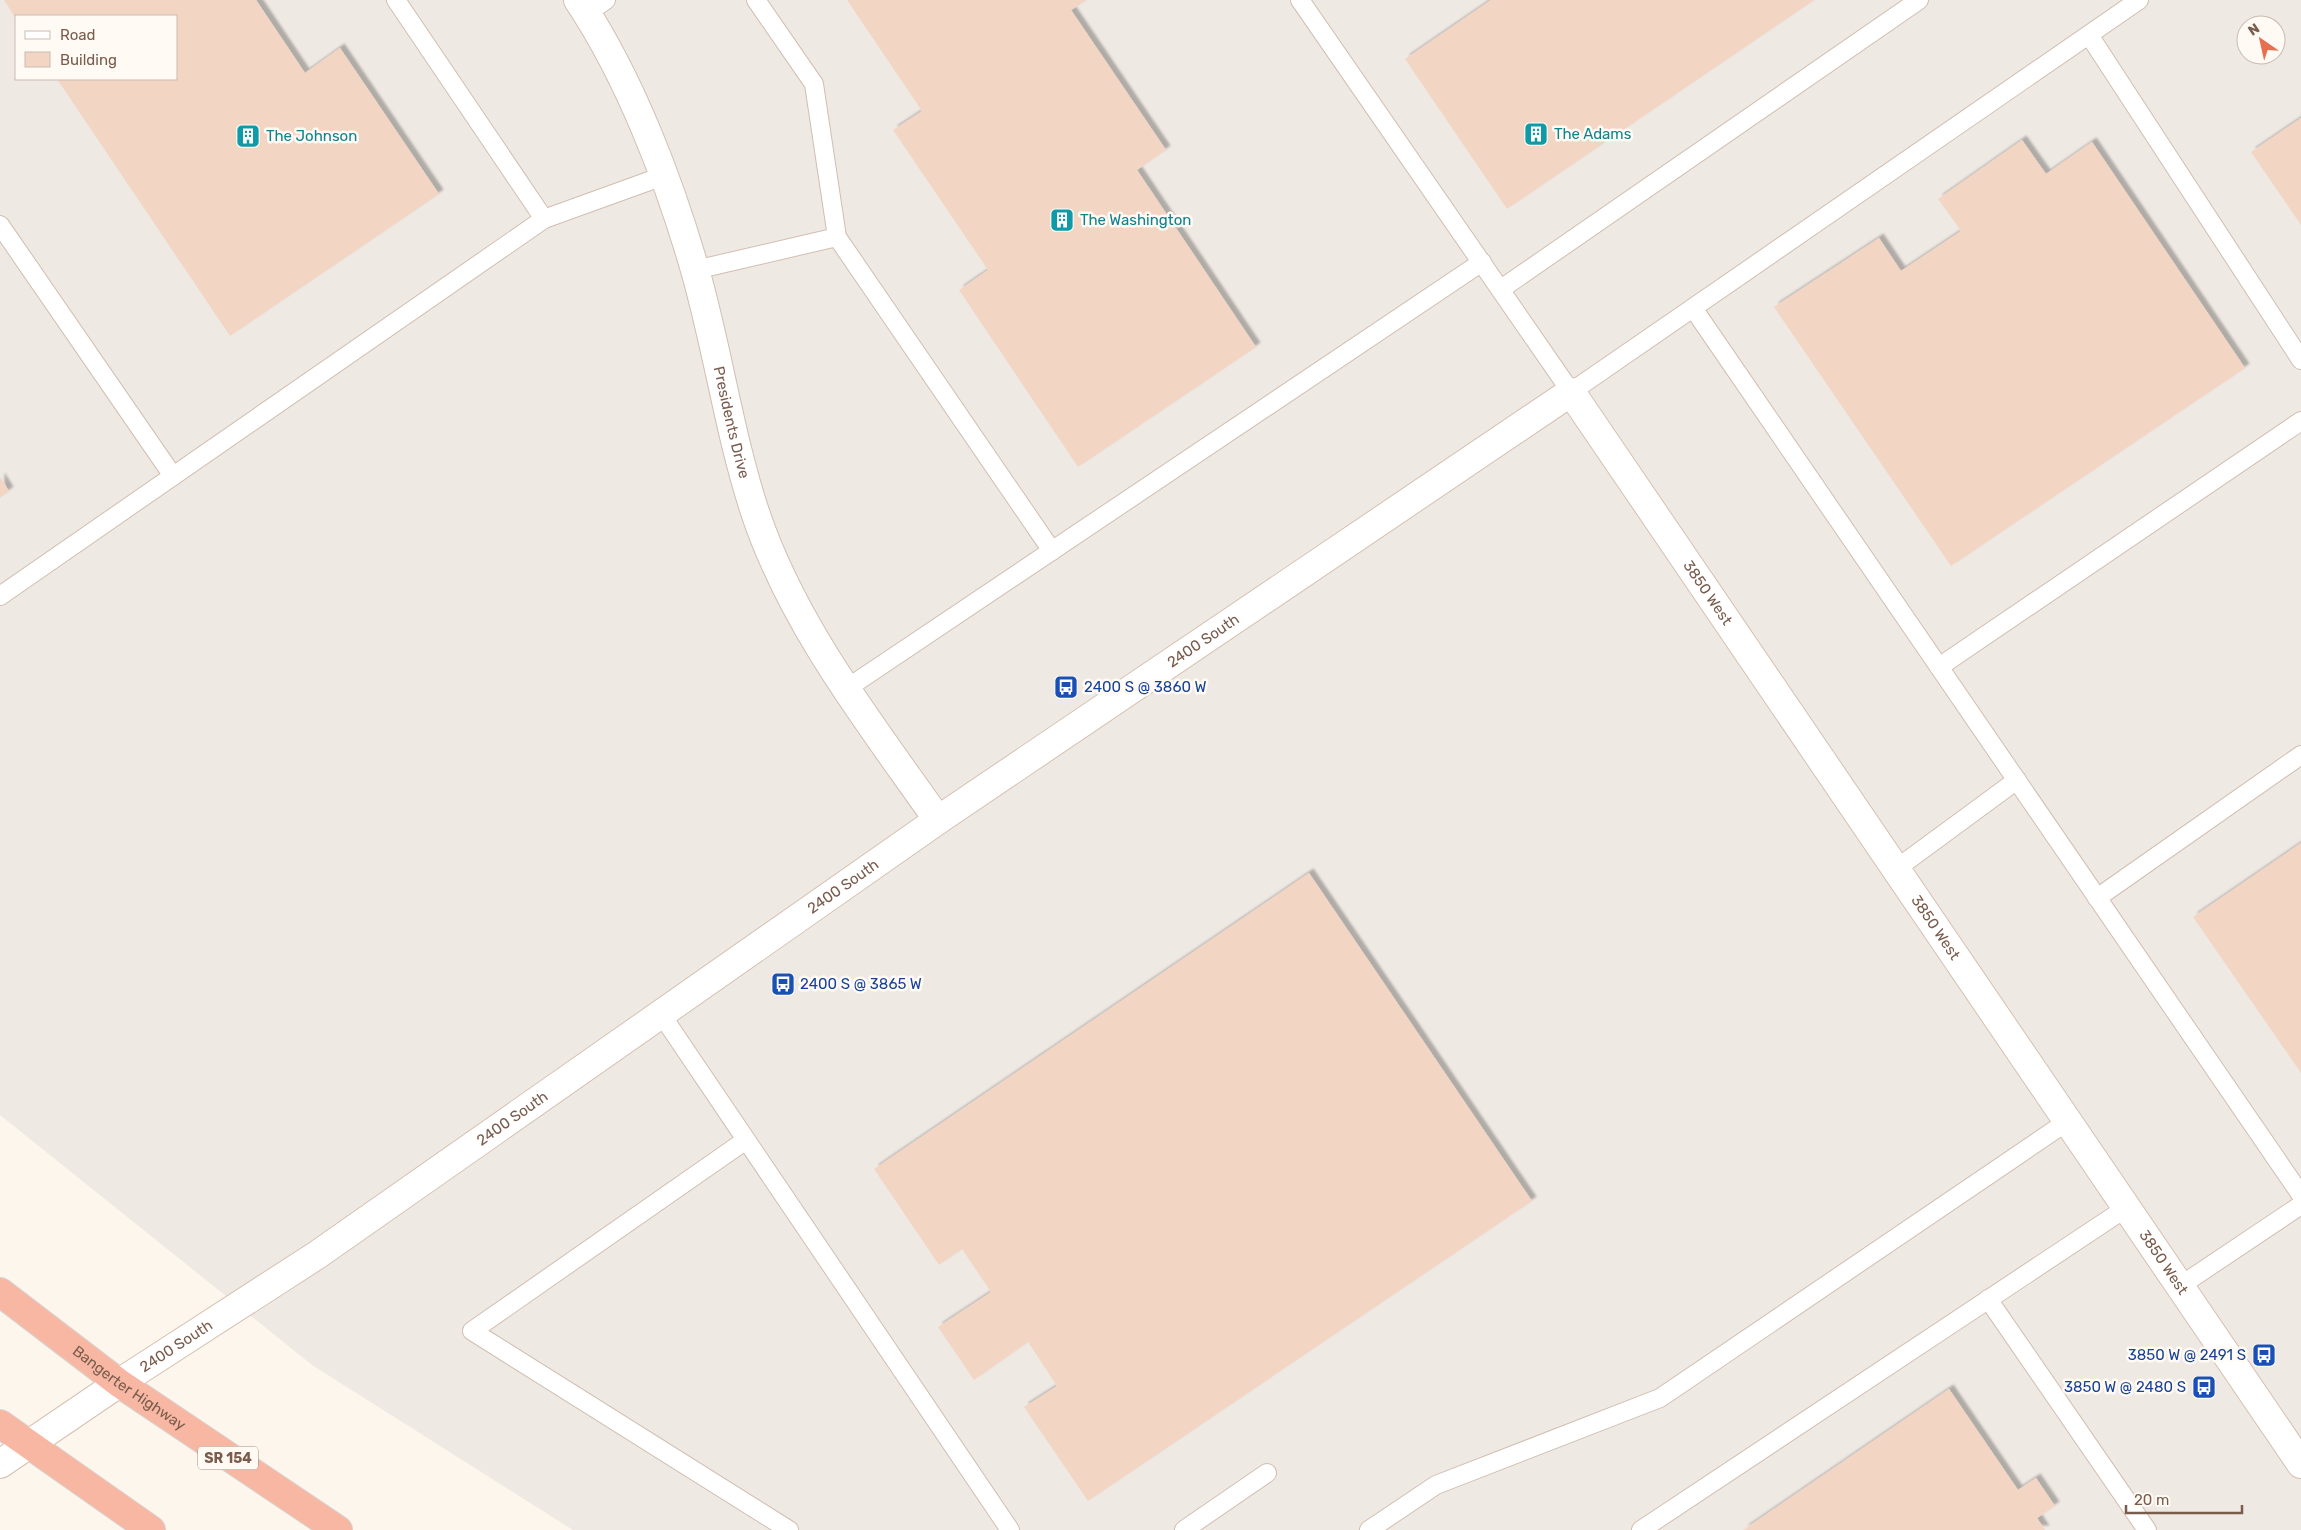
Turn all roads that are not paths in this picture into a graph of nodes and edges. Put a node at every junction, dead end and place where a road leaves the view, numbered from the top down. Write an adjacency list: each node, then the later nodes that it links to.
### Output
1 (396, 0): 9 (lane)
2 (756, 0): 11 (lane)
3 (1300, 0): 12 (lane)
4 (1919, 0): 14 (lane)
5 (2140, 0): 7 (lane)
6 (590, 4): 8 (street, Presidents Drive)
7 (2088, 35): 15 (lane); 16 (lane)
8 (663, 176): 9 (lane); 13 (street, Presidents Drive)
9 (544, 220): 19 (lane)
10 (0, 225): 19 (lane)
11 (837, 237): 13 (lane); 20 (lane)
12 (1482, 262): 14 (lane); 20 (lane)
13 (695, 270): 23 (street, Presidents Drive)
14 (1501, 289): 17 (lane)
15 (1693, 308): 17 (lane); 22 (lane)
16 (2301, 360)
17 (1570, 392): 26 (street, 2400 South); 27 (street, 3850 West)
18 (2301, 421): 22 (lane)
19 (173, 476): 21 (lane)
20 (1052, 551): 23 (lane)
21 (0, 596)
22 (1939, 667): 25 (lane)
23 (846, 689): 26 (street, Presidents Drive)
24 (2301, 755): 28 (lane)
25 (2017, 780): 27 (lane); 28 (lane)
26 (938, 820): 29 (street, 2400 South)
27 (1896, 869): 30 (street, 3850 West)
28 (2098, 898): 32 (lane)
29 (661, 1014): 31 (lane); 38 (street, 2400 South)
30 (2068, 1121): 34 (street, 3850 West); 49 (lane)
31 (746, 1140): 46 (lane); 47 (lane)
32 (2301, 1195)
33 (2301, 1204): 35 (lane)
34 (2126, 1208): 35 (street, 3850 West); 37 (lane)
35 (2180, 1286): 42 (street, 3850 West)
36 (0, 1292): 38 (highway, Bangerter Highway / SR 154)
37 (1988, 1299): 50 (lane); 51 (lane)
38 (119, 1383): 40 (street, 2400 South); 45 (highway, Bangerter Highway / SR 154)
39 (0, 1424): 40 (highway)
40 (28, 1445): 41 (street, 2400 South); 44 (highway)
41 (0, 1464)
42 (2301, 1464)
43 (1267, 1472): 48 (lane)
44 (151, 1530)
45 (338, 1530)
46 (789, 1530)
47 (1010, 1530)
48 (1184, 1530)
49 (1369, 1530)
50 (1642, 1530)
51 (2147, 1530)

